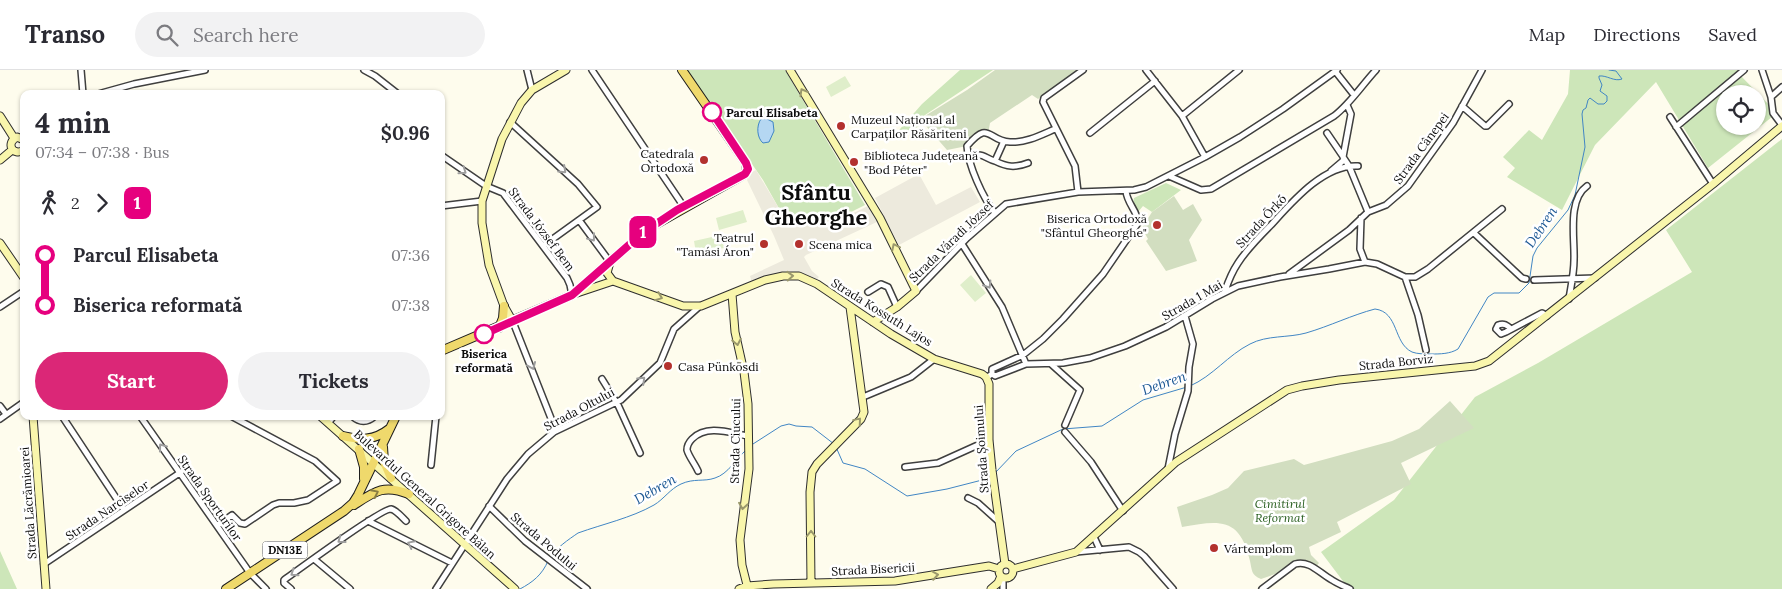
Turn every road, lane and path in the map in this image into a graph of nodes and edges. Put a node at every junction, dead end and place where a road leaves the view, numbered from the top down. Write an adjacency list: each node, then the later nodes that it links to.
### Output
1 (81, 70): 20 (street)
2 (205, 70): 16 (street)
3 (364, 70): 18 (street)
4 (526, 70): 26 (street)
5 (566, 70): 26 (main road)
6 (592, 70): 64 (street)
7 (682, 70): 64 (main road)
8 (790, 70): 84 (main road, one-way to 8)
9 (1083, 70): 38 (street)
10 (1146, 70): 19 (street)
11 (1240, 70): 33 (street)
12 (1376, 70): 27 (street)
13 (1482, 70): 31 (street, Strada Cânepei)
14 (1744, 70): 37 (street)
15 (1762, 70): 28 (street)
16 (188, 71): 24 (street)
17 (1336, 71): 27 (street, Strada Váradi József); 46 (street, Strada Váradi József)
18 (371, 72): 25 (street)
19 (1155, 81): 33 (street); 39 (street)
20 (84, 86): 22 (street); 23 (street)
21 (1782, 87): 28 (street)
22 (84, 90)
23 (86, 90)
24 (119, 90)
25 (393, 90)
26 (532, 90): 35 (main road)
27 (1354, 95): 30 (street)
28 (1771, 97): 36 (street)
29 (1509, 104): 31 (street)
30 (1347, 105): 47 (street); 56 (street)
31 (1462, 106): 67 (street, Strada Cânepei)
32 (0, 116): 41 (main road)
33 (1182, 116): 46 (street)
34 (1670, 117): 37 (street)
35 (510, 122): 58 (main road); 69 (street, one-way to 69)
36 (1782, 125): 57 (main road, Strada Borviz)
37 (1676, 127): 57 (street)
38 (1055, 130): 43 (street); 61 (street)
39 (1090, 133)
40 (1327, 133): 47 (street)
41 (14, 138): 42 (main road); 44 (main road)
42 (20, 138)
43 (1004, 141): 50 (street); 51 (street)
44 (12, 150): 45 (main road); 49 (main road)
45 (20, 152)
46 (1205, 157): 56 (street, Strada Váradi József)
47 (1343, 157): 53 (street); 55 (street, Strada Őrkő)
48 (445, 158): 58 (street, Strada József Bem, one-way to 58)
49 (0, 160)
50 (995, 161): 51 (street); 52 (street)
51 (970, 162): 66 (street)
52 (1028, 163)
53 (1349, 166): 54 (street, Strada Őrkő); 55 (street, Strada Őrkő); 67 (street)
54 (1358, 166)
55 (1326, 175): 86 (street, Strada Őrkő)
56 (1169, 176): 60 (street, Strada Váradi József)
57 (1713, 184): 79 (main road, Strada Borviz)
58 (486, 186): 62 (main road); 73 (street, Strada József Bem)
59 (1587, 186): 81 (street)
60 (1126, 190): 61 (street, Strada Váradi József); 106 (street)
61 (1078, 192): 66 (street, Strada Váradi József)
62 (482, 202): 63 (street); 91 (main road)
63 (445, 206)
64 (684, 207): 74 (main road)
65 (1502, 209): 70 (street)
66 (995, 212): 72 (street, Strada Váradi József)
67 (1368, 212): 68 (street, Strada Cânepei)
68 (1361, 218): 75 (street); 77 (street, Strada Cânepei)
69 (579, 220): 73 (street); 74 (street, one-way to 74)
70 (1474, 234): 78 (street); 80 (street)
71 (0, 243): 76 (main road)
72 (962, 244): 84 (street, Strada Váradi József); 106 (street, one-way to 106)
73 (543, 246): 89 (street, Strada József Bem)
74 (610, 262): 83 (main road); 89 (main road)
75 (1365, 262): 77 (street, Strada 1 Mai); 78 (street, Strada 1 Mai)
76 (20, 272)
77 (1288, 275): 86 (street, Strada 1 Mai)
78 (1405, 277): 105 (street)
79 (1596, 278): 81 (street); 90 (main road, Strada Borviz)
80 (1526, 279)
81 (1572, 279): 82 (street); 90 (street)
82 (1534, 280)
83 (613, 281): 89 (main road); 92 (main road, one-way to 92)
84 (916, 291): 95 (main road, Strada Váradi József)
85 (868, 292): 95 (street)
86 (1225, 292): 97 (street, Strada 1 Mai)
87 (20, 294): 93 (street)
88 (732, 294): 92 (main road, Strada Kossuth Lajos); 94 (main road, Strada Kossuth Lajos, one-way to 94); 132 (main road, Strada Ciucului, one-way to 132)
89 (572, 295): 99 (main road)
90 (1569, 299): 98 (main road, Strada Borviz)
91 (504, 306): 99 (main road); 102 (main road)
92 (701, 306): 113 (street, Strada Oltului, one-way to 92)
93 (0, 307)
94 (850, 307): 96 (main road, Strada Kossuth Lajos); 101 (main road)
95 (896, 307): 100 (main road, Strada Váradi József)
96 (859, 312): 100 (main road, Strada Kossuth Lajos); 101 (main road)
97 (1185, 316): 109 (street, Strada 1 Mai); 140 (street)
98 (1547, 316): 103 (street); 140 (main road, Strada Borviz)
99 (512, 322): 102 (main road); 129 (street, one-way to 129)
100 (873, 322): 107 (main road, Strada Kossuth Lajos)
101 (852, 324): 112 (main road)
102 (499, 328): 104 (main road)
103 (1511, 329)
104 (445, 350)
105 (1426, 350)
106 (1023, 355): 108 (street); 110 (street)
107 (934, 359): 110 (main road, Strada Kossuth Lajos); 112 (street)
108 (1026, 364): 109 (street, Strada 1 Mai); 110 (street, Strada 1 Mai)
109 (1052, 364): 127 (street)
110 (989, 375): 133 (main road, Strada Șoimului)
111 (602, 379): 113 (street)
112 (863, 397): 165 (main road, one-way to 112)
113 (617, 402): 129 (street, Strada Oltului); 136 (street)
114 (20, 405): 116 (street)
115 (0, 406): 116 (street)
116 (6, 414): 117 (street)
117 (0, 418)
118 (33, 420): 160 (main road, Strada Lăcrămioarei)
119 (65, 420): 148 (street)
120 (143, 420): 142 (street, Strada Sporturilor, one-way to 120)
121 (238, 420): 154 (street)
122 (325, 420): 126 (main road, Bulevardul General Grigore Bălan)
123 (331, 420): 126 (street)
124 (394, 420): 128 (main road, DN13E)
125 (436, 420): 138 (street)
126 (328, 423): 131 (main road, Bulevardul General Grigore Bălan)
127 (1065, 425)
128 (390, 428): 131 (main road); 134 (main road, DN13E)
129 (556, 431): 147 (street, Strada Oltului)
130 (1064, 432): 150 (street)
131 (343, 436): 135 (main road, Bulevardul General Grigore Bălan)
132 (748, 440): 141 (street); 167 (main road, Strada Ciucului, one-way to 167)
133 (989, 440): 139 (street); 151 (main road, Strada Șoimului)
134 (384, 441): 137 (main road, DN13E); 143 (main road)
135 (359, 449): 137 (main road, Bulevardul General Grigore Bălan); 144 (main road)
136 (640, 454)
137 (374, 462): 143 (main road, Bulevardul General Grigore Bălan); 144 (main road, DN13E)
138 (431, 465)
139 (905, 467)
140 (1168, 469): 150 (main road, Strada Borviz)
141 (698, 471)
142 (181, 472): 148 (street, Strada Narciselor); 154 (street, Strada Sporturilor)
143 (391, 478): 145 (main road, Bulevardul General Grigore Bălan)
144 (364, 483): 149 (main road, DN13E)
145 (409, 494): 149 (main road, one-way to 145); 156 (main road, Bulevardul General Grigore Bălan)
146 (968, 498): 151 (street, Strada Șoimului)
147 (489, 506): 156 (street, Strada Oltului); 174 (street, Strada Podului)
148 (124, 510): 160 (street, Strada Narciselor)
149 (344, 511): 164 (main road, DN13E)
150 (1123, 511): 155 (main road, Strada Borviz)
151 (998, 520): 163 (main road, Strada Șoimului)
152 (406, 521): 153 (street)
153 (369, 522): 159 (street, one-way to 159); 161 (street, one-way to 153)
154 (218, 526): 164 (street, Strada Sporturilor)
155 (1094, 537): 157 (street); 158 (main road, Strada Borviz)
156 (464, 544): 161 (street, Strada Oltului); 166 (main road, Bulevardul General Grigore Bălan)
157 (1100, 550): 158 (street); 178 (street)
158 (1076, 552): 162 (main road)
159 (314, 559): 171 (street, one-way to 171); 172 (street)
160 (44, 564): 168 (main road, Strada Lăcrămioarei)
161 (452, 564): 173 (street, Strada Oltului)
162 (1012, 569): 163 (main road); 163 (main road)
163 (1002, 572): 165 (main road, Strada Bisericii, one-way to 163); 176 (main road); 177 (street)
164 (250, 573): 169 (main road, DN13E); 170 (street, Strada Sporturilor)
165 (811, 582): 167 (main road, Strada Bisericii)
166 (513, 588)
167 (748, 588): 175 (main road)
168 (46, 589)
169 (226, 589)
170 (266, 589)
171 (291, 589)
172 (350, 589)
173 (436, 589)
174 (587, 589)
175 (739, 589)
176 (991, 589)
177 (1002, 589)
178 (1173, 589)
179 (1262, 589): 180 (street)
180 (1350, 589)

